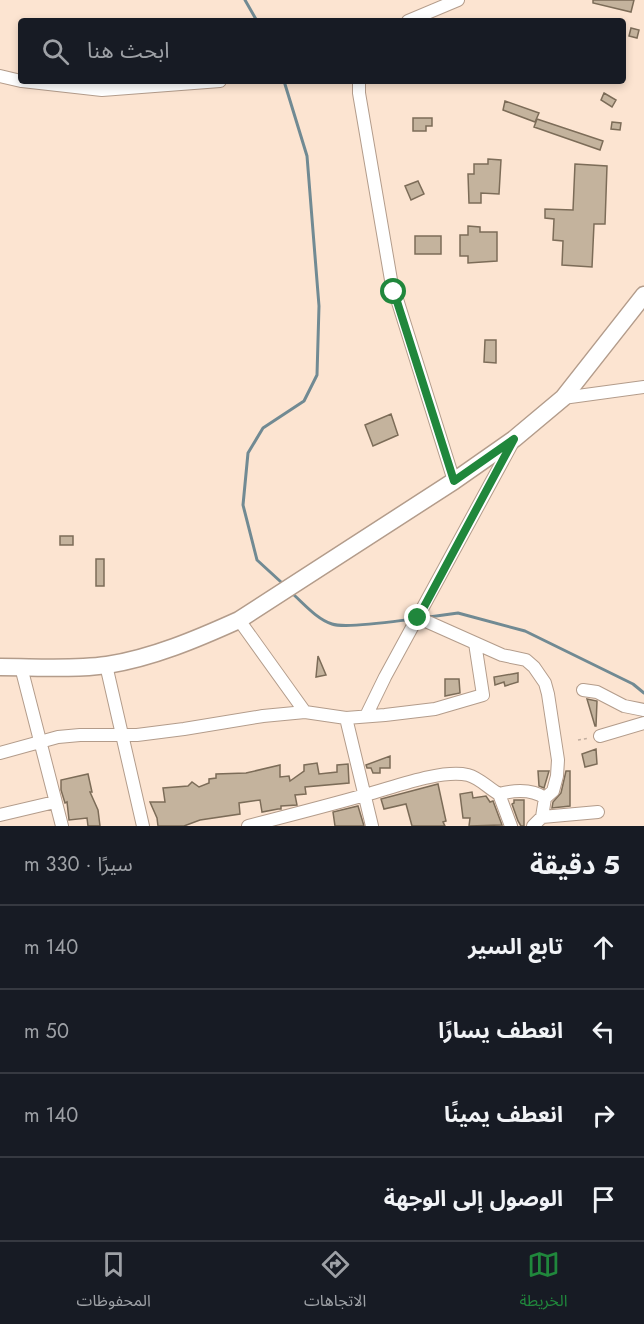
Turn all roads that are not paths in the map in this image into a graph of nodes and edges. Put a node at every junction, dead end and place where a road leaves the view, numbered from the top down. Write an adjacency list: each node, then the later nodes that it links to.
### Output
1 (458, 0): 2 (street)
2 (415, 18)
3 (0, 76): 4 (street)
4 (18, 80)
5 (32, 84): 6 (street)
6 (181, 84)
7 (359, 84): 12 (street)
8 (644, 296): 10 (street)
9 (644, 387): 10 (street)
10 (563, 398): 11 (street)
11 (514, 439): 12 (street); 13 (street)
12 (454, 481): 14 (street)
13 (418, 618): 15 (street); 22 (street)
14 (239, 620): 16 (street); 21 (street)
15 (476, 643): 22 (street); 31 (street)
16 (106, 665): 18 (street); 25 (street)
17 (0, 667): 18 (street)
18 (21, 667): 27 (street)
19 (583, 690): 20 (street)
20 (644, 710)
21 (305, 712): 23 (street); 25 (street)
22 (366, 716): 23 (street)
23 (346, 718): 30 (street)
24 (644, 723): 26 (street)
25 (121, 735): 27 (street); 37 (street)
26 (600, 736)
27 (40, 742): 28 (street); 32 (street)
28 (0, 753)
29 (500, 794): 30 (street); 31 (street); 40 (street)
30 (365, 795): 38 (street); 39 (street)
31 (546, 798): 35 (street)
32 (55, 802): 34 (street); 36 (street)
33 (598, 812): 35 (street)
34 (0, 815)
35 (542, 817): 41 (street)
36 (63, 826)
37 (143, 826)
38 (248, 826)
39 (372, 826)
40 (511, 826)
41 (533, 826)

